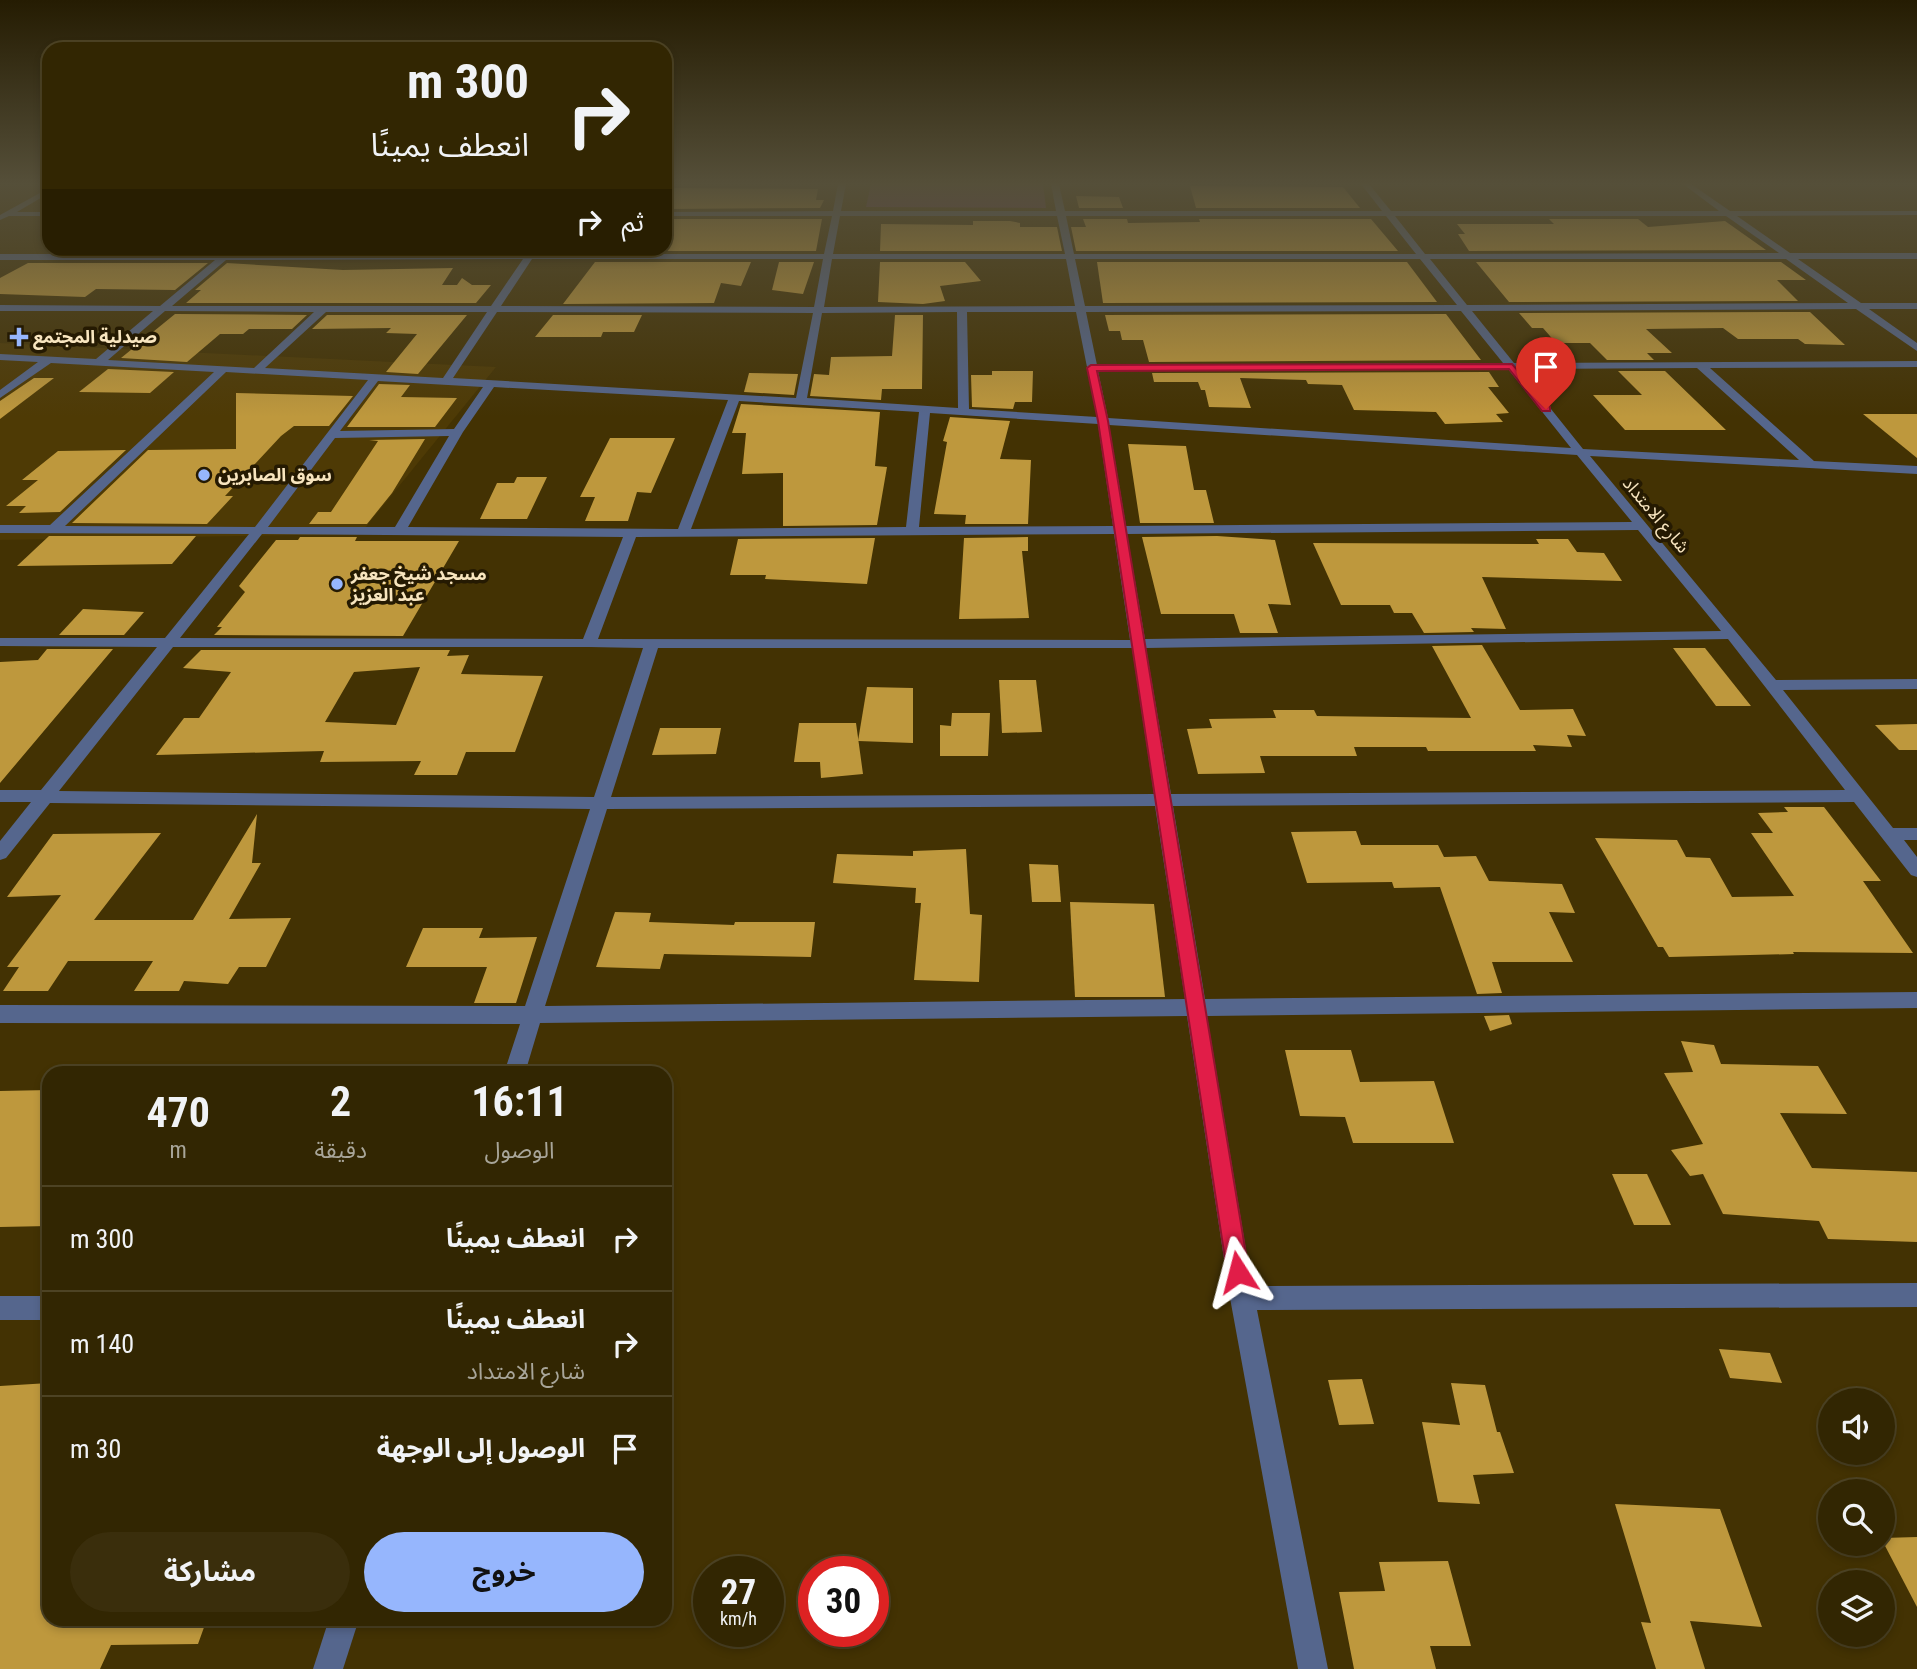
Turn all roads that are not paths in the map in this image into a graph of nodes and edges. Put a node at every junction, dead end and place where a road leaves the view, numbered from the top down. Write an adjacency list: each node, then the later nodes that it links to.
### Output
1 (217, 262): 11 (street)
2 (526, 262): 13 (street)
3 (826, 262): 16 (street)
4 (1070, 262): 15 (street)
5 (1429, 262): 9 (street, شارع الامتداد)
6 (1794, 262): 7 (street)
7 (1856, 306): 8 (street); 9 (street); 17 (street)
8 (1917, 306)
9 (1464, 307): 15 (street); 22 (street, شارع الامتداد)
10 (0, 308): 11 (street)
11 (162, 308): 12 (street); 20 (street)
12 (324, 308): 13 (street); 26 (street)
13 (497, 308): 16 (street); 28 (street)
14 (962, 309): 15 (street); 16 (street); 34 (street)
15 (1078, 309): 24 (street)
16 (819, 310): 32 (street)
17 (1917, 348)
18 (0, 357): 19 (street)
19 (48, 360): 20 (street); 30 (street)
20 (99, 362): 25 (street)
21 (1917, 364): 23 (street)
22 (1512, 366): 23 (street); 24 (street); 38 (street, شارع الامتداد)
23 (1700, 366): 39 (street)
24 (1091, 368): 35 (street)
25 (222, 370): 26 (street); 43 (street)
26 (254, 372): 27 (street)
27 (374, 379): 28 (street); 37 (street)
28 (444, 383): 29 (street)
29 (490, 385): 31 (street); 36 (street)
30 (0, 395)
31 (735, 397): 32 (street); 49 (street)
32 (802, 401): 33 (street)
33 (925, 411): 34 (street); 48 (street)
34 (964, 413): 35 (street)
35 (1103, 421): 38 (street); 45 (street)
36 (457, 432): 37 (street); 46 (street)
37 (332, 435): 44 (street)
38 (1580, 452): 39 (street); 41 (street, شارع الامتداد)
39 (1810, 464): 40 (street)
40 (1917, 470)
41 (1642, 526): 45 (street); 50 (street, شارع الامتداد)
42 (0, 529): 43 (street)
43 (54, 529): 44 (street)
44 (259, 530): 46 (street); 52 (street)
45 (1119, 530): 48 (street); 55 (street)
46 (399, 531): 47 (street)
47 (631, 532): 49 (street); 53 (street)
48 (912, 532): 49 (street)
49 (683, 533)
50 (1732, 635): 55 (street); 57 (street, شارع الامتداد)
51 (0, 642): 52 (street)
52 (169, 642): 53 (street); 58 (street)
53 (589, 643): 54 (street)
54 (652, 644): 55 (street); 62 (street)
55 (1138, 645): 61 (street)
56 (1917, 684): 57 (street)
57 (1772, 685): 60 (street, شارع الامتداد)
58 (47, 795): 59 (street); 62 (street); 65 (street)
59 (0, 796)
60 (1857, 796): 61 (street); 63 (street, شارع الامتداد)
61 (1162, 801): 62 (street); 68 (street)
62 (600, 803): 70 (street)
63 (1888, 834): 64 (street); 66 (street, شارع الامتداد)
64 (1917, 834)
65 (0, 853)
66 (1917, 870)
67 (1917, 1000): 68 (street)
68 (1195, 1006): 70 (street); 73 (street)
69 (0, 1014): 70 (street)
70 (532, 1015): 71 (street)
71 (516, 1066)
72 (1917, 1295): 73 (street)
73 (1242, 1298): 78 (street)
74 (0, 1308): 75 (street)
75 (42, 1308)
76 (342, 1626): 77 (street)
77 (328, 1669)
78 (1313, 1669)

